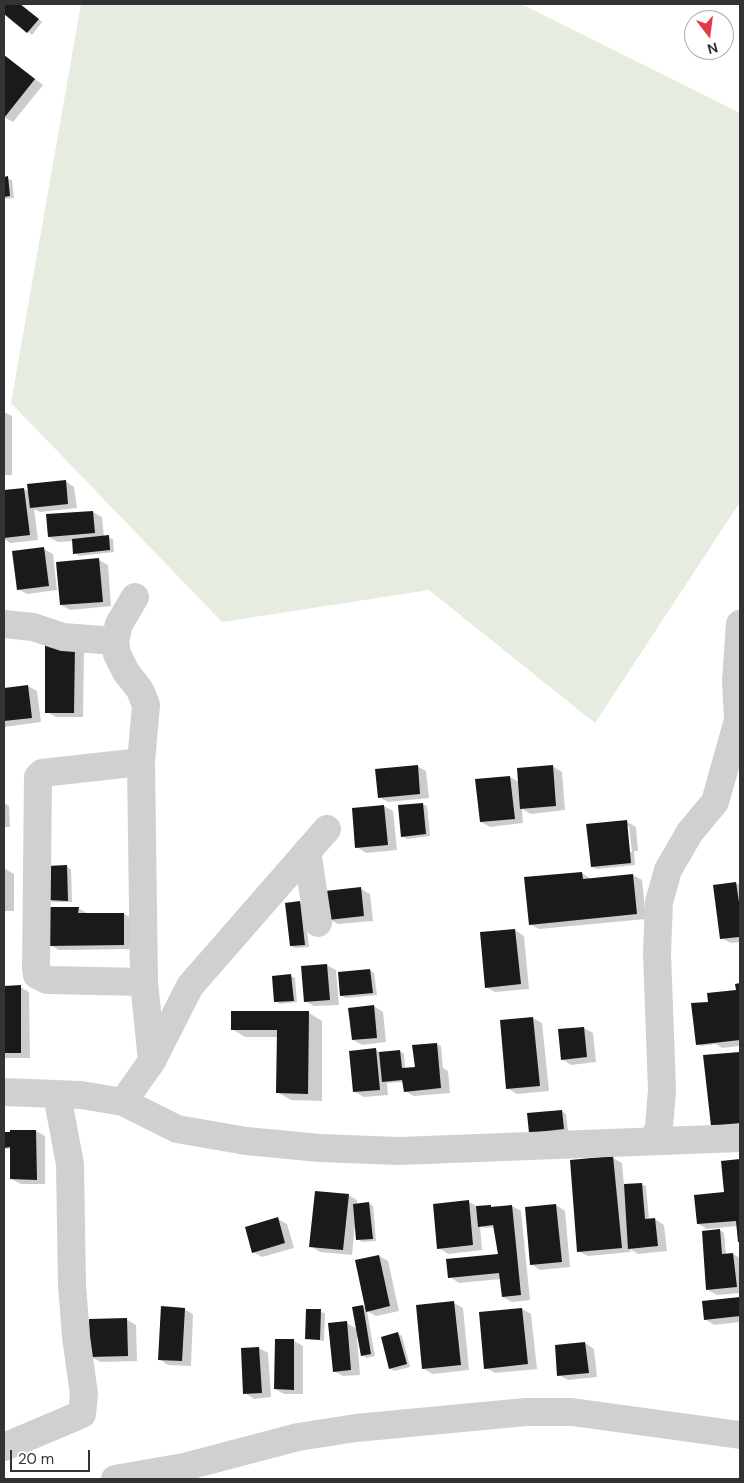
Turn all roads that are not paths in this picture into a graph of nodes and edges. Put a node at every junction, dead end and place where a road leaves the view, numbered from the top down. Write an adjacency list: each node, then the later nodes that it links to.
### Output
1 (135, 597): 4 (street)
2 (4, 624): 4 (street)
3 (740, 624): 15 (street)
4 (115, 641): 5 (street)
5 (141, 762): 9 (street); 9 (street)
6 (327, 829): 7 (street)
7 (307, 851): 8 (street); 10 (street)
8 (318, 923)
9 (144, 982): 10 (street)
10 (152, 1060): 13 (street)
11 (4, 1092): 12 (street)
12 (57, 1095): 13 (street); 17 (street)
13 (123, 1102): 15 (street)
14 (740, 1138): 15 (street)
15 (654, 1139)
16 (740, 1435): 18 (street)
17 (4, 1446)
18 (115, 1479)

